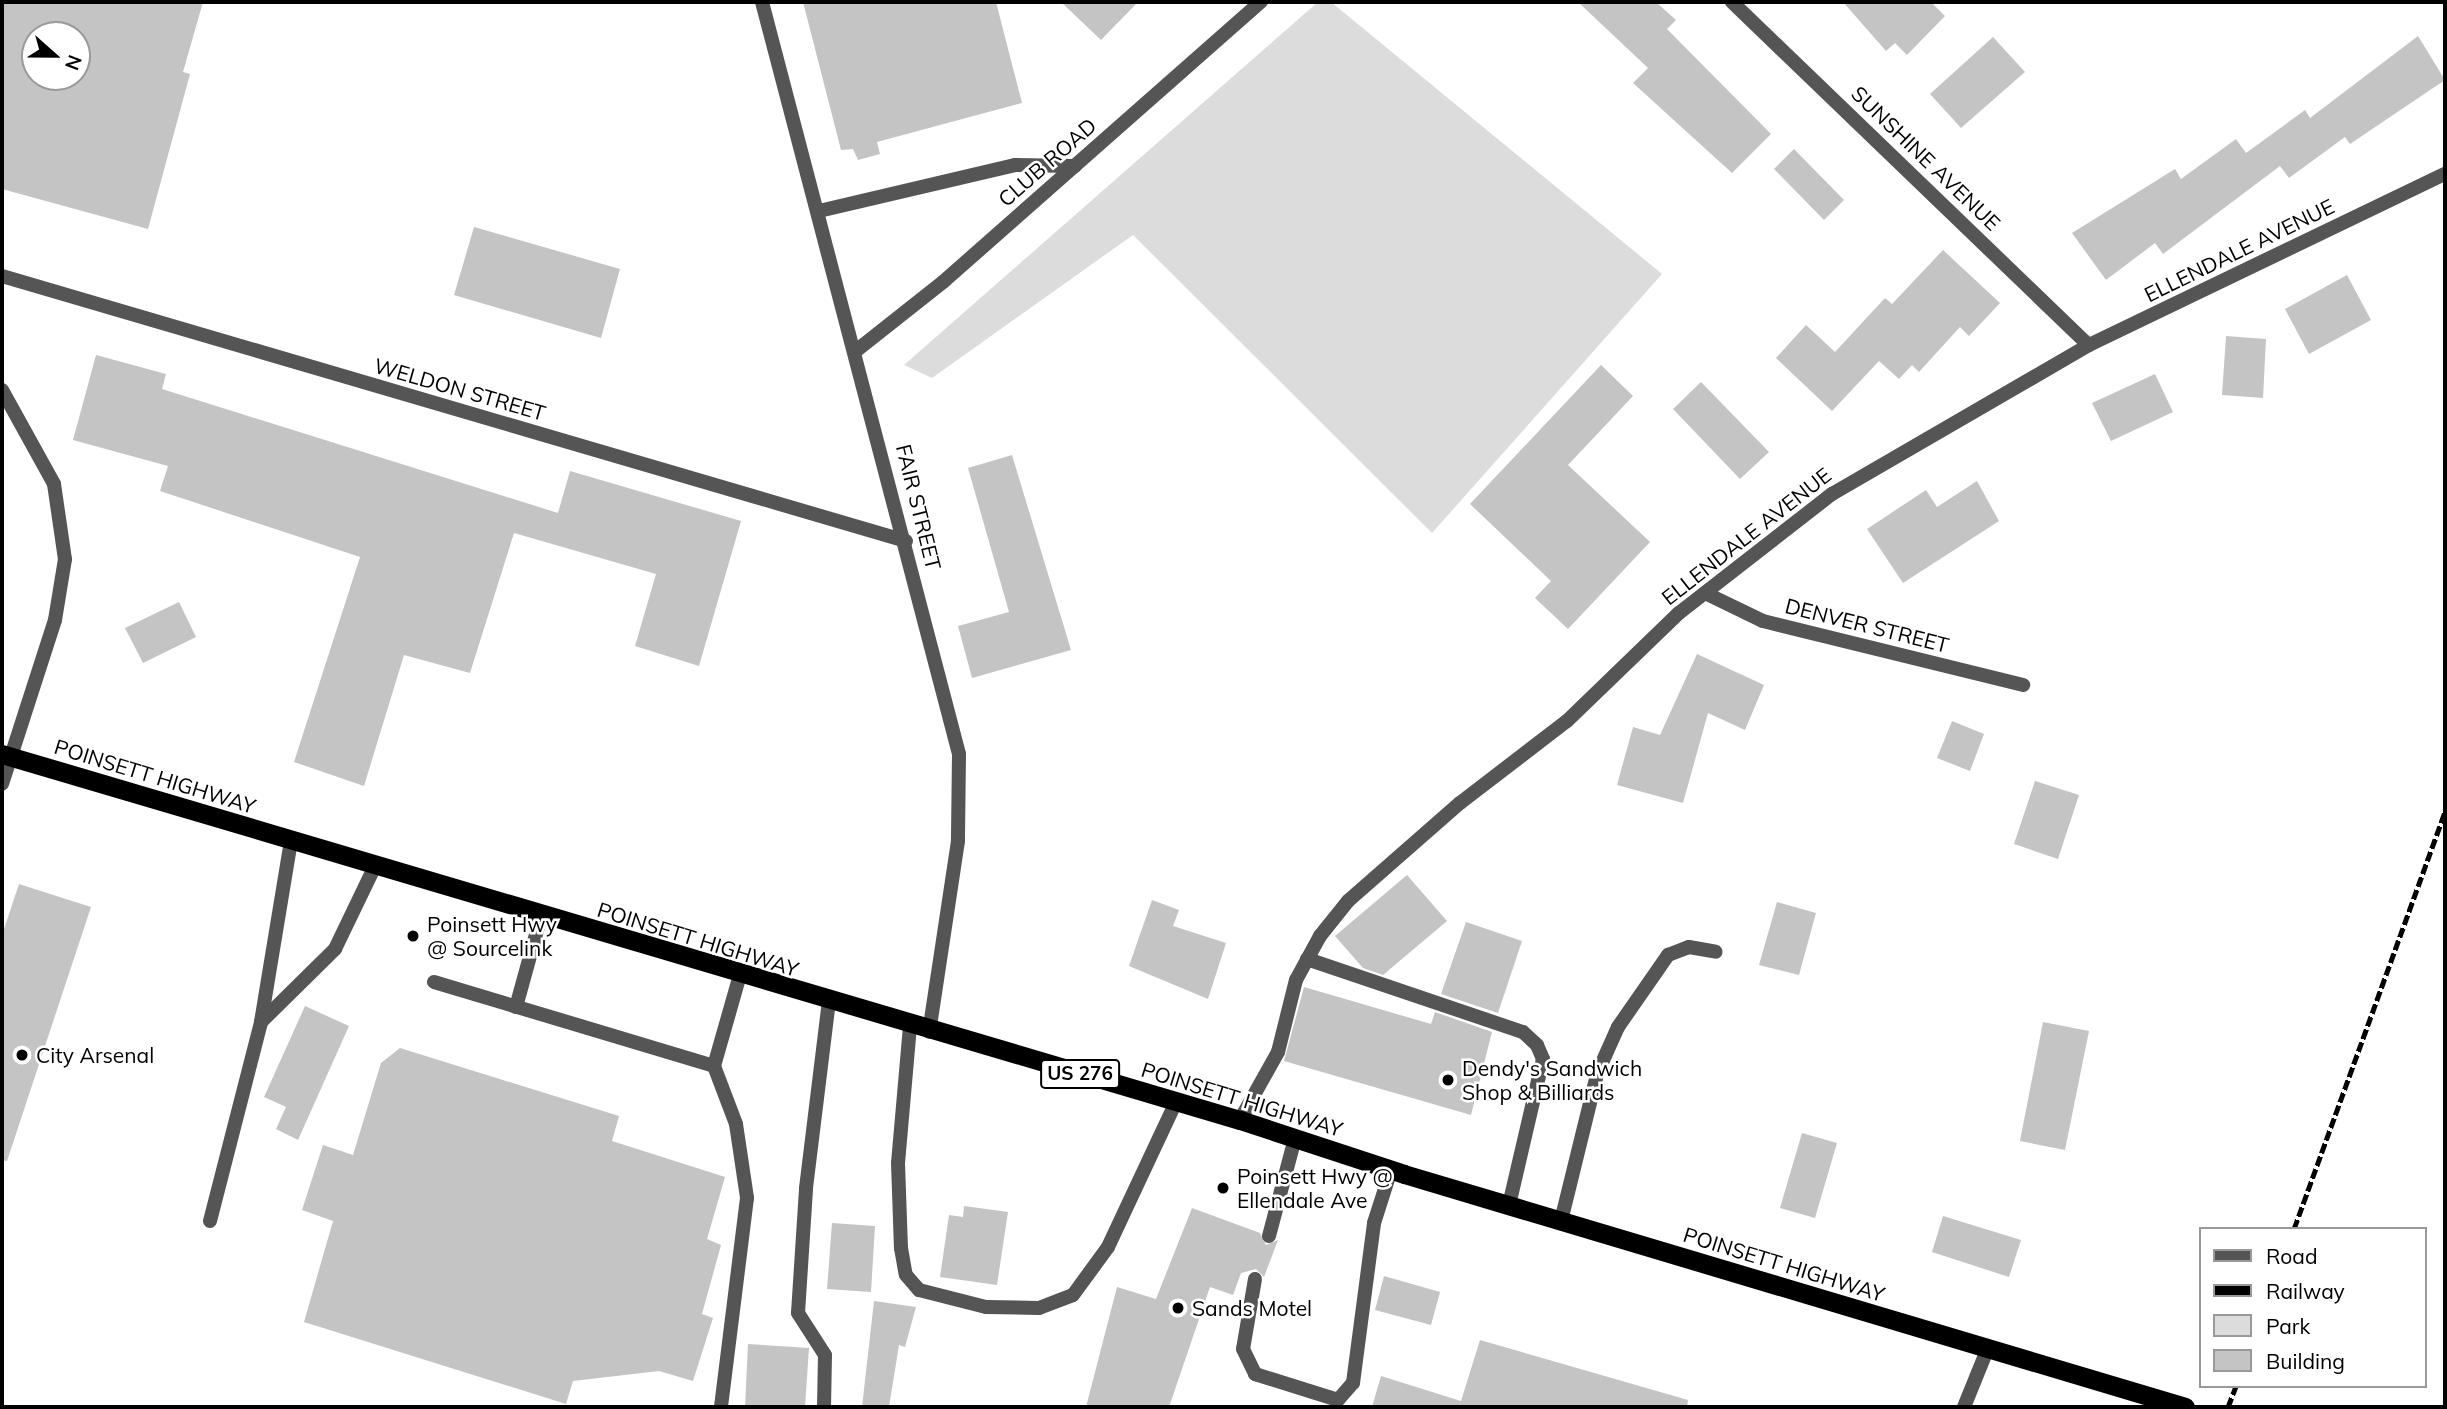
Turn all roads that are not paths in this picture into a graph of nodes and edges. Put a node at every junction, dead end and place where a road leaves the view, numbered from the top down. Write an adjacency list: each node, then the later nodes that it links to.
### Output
1 (762, 2): 6 (street, FAIR STREET)
2 (1261, 2): 4 (street, CLUB ROAD)
3 (1732, 2): 8 (street, SUNSHINE AVENUE)
4 (1075, 166): 6 (street); 9 (street, CLUB ROAD)
5 (2445, 174): 8 (street, ELLENDALE AVENUE)
6 (819, 211): 9 (street, FAIR STREET)
7 (2, 276): 11 (street, WELDON STREET)
8 (2089, 345): 12 (street, ELLENDALE AVENUE)
9 (858, 350): 11 (street, FAIR STREET)
10 (2, 390): 14 (street)
11 (906, 541): 27 (street, FAIR STREET)
12 (1705, 593): 13 (street, DENVER STREET); 20 (street, ELLENDALE AVENUE)
13 (2023, 685)
14 (6, 756): 15 (street); 16 (highway, POINSETT HIGHWAY / US 276)
15 (2, 784)
16 (290, 841): 17 (highway, POINSETT HIGHWAY / US 276); 25 (street)
17 (375, 866): 18 (highway, POINSETT HIGHWAY / US 276); 25 (street)
18 (541, 916): 21 (highway, POINSETT HIGHWAY / US 276); 24 (street)
19 (1716, 952): 35 (street)
20 (1307, 959): 30 (street, ELLENDALE AVENUE); 33 (street)
21 (740, 975): 23 (highway, POINSETT HIGHWAY / US 276); 28 (street)
22 (434, 982): 24 (street)
23 (829, 1002): 26 (highway, POINSETT HIGHWAY / US 276); 40 (street)
24 (516, 1007): 28 (street)
25 (261, 1022): 34 (street)
26 (910, 1026): 27 (highway, POINSETT HIGHWAY / US 276); 29 (street)
27 (929, 1032): 29 (highway, POINSETT HIGHWAY / US 276)
28 (714, 1066): 39 (street)
29 (1176, 1102): 30 (highway, POINSETT HIGHWAY / US 276)
30 (1240, 1120): 31 (highway, POINSETT HIGHWAY / US 276)
31 (1295, 1138): 32 (highway, POINSETT HIGHWAY / US 276); 36 (street)
32 (1391, 1170): 33 (highway, POINSETT HIGHWAY / US 276); 37 (street)
33 (1509, 1205): 35 (highway, POINSETT HIGHWAY / US 276)
34 (210, 1221)
35 (1561, 1221): 38 (highway, POINSETT HIGHWAY / US 276)
36 (1269, 1236)
37 (1255, 1279)
38 (1988, 1348): 41 (street); 42 (highway, POINSETT HIGHWAY / US 276)
39 (721, 1407)
40 (824, 1407)
41 (1964, 1407)
42 (2185, 1407)

